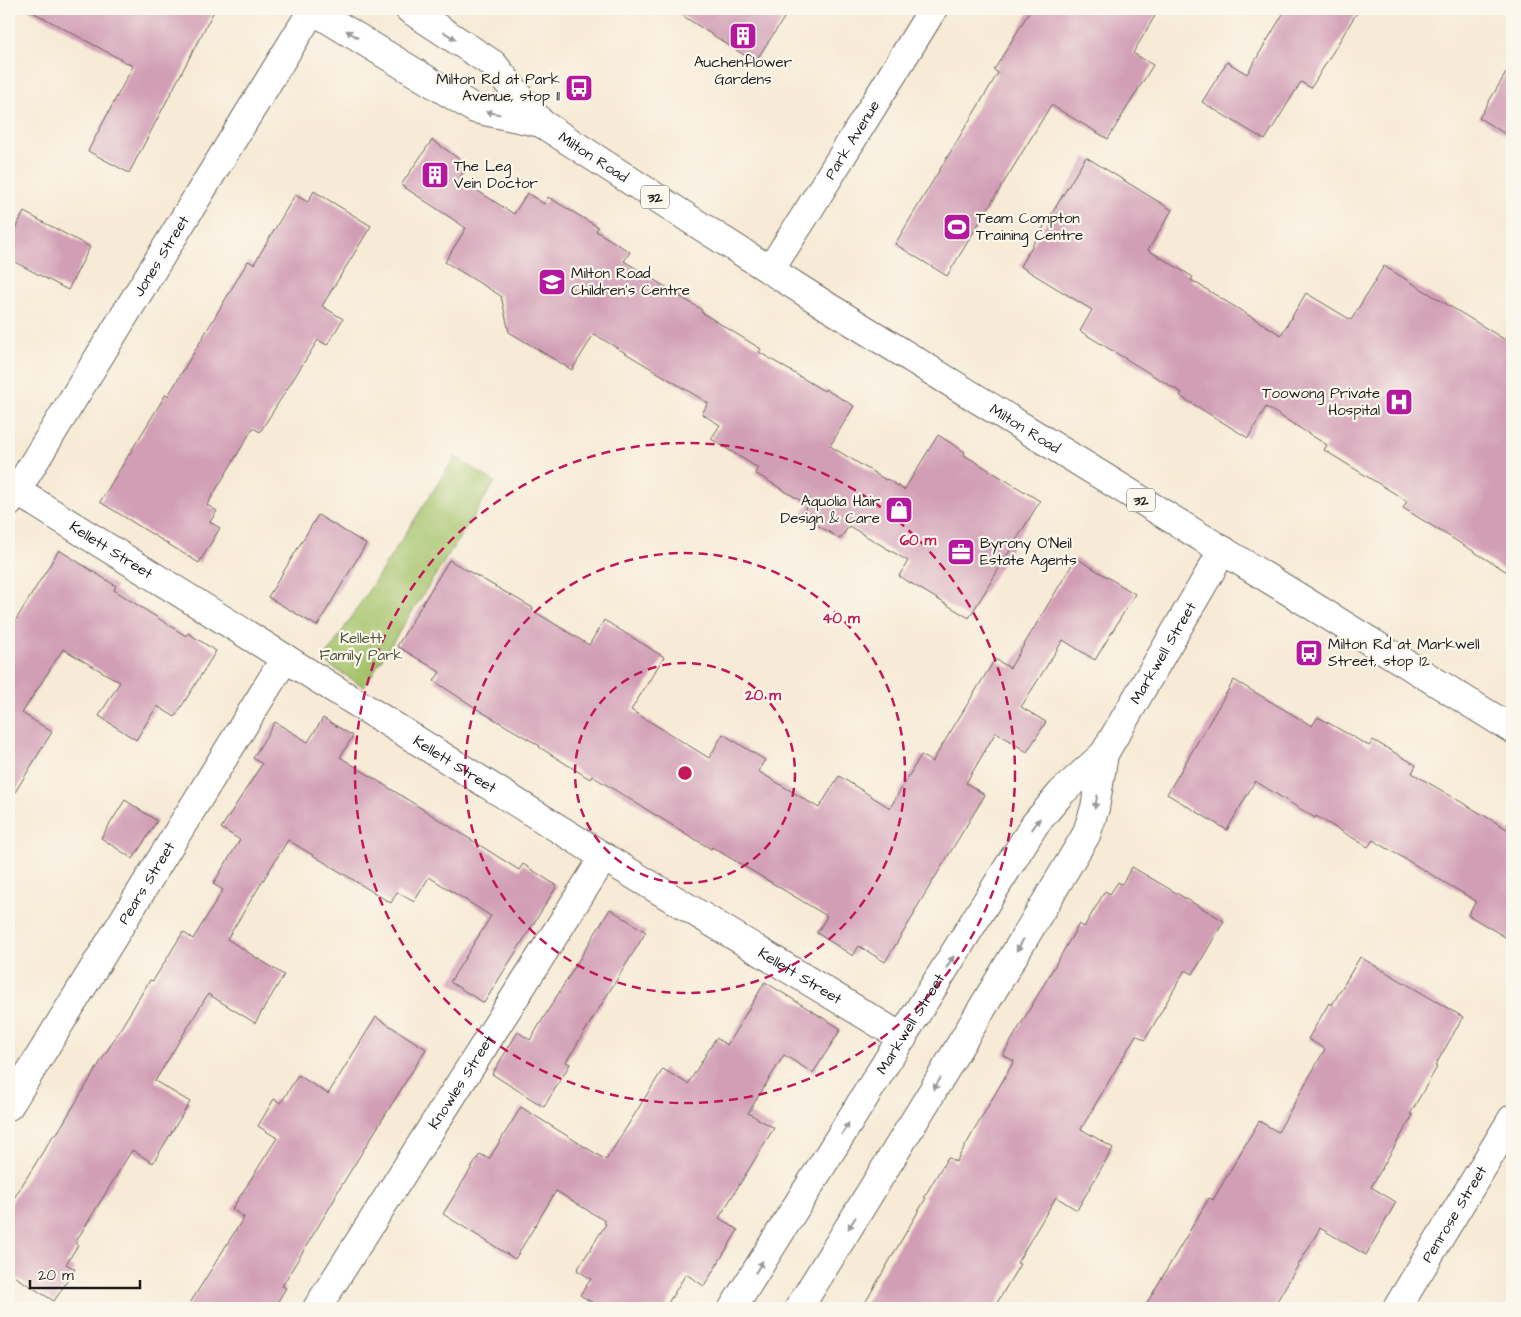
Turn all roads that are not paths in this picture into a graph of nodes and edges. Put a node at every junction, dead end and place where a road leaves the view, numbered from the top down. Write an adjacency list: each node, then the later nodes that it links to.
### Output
1 (313, 9): 4 (street, Milton Road / 32, one-way to 1); 6 (street, Jones Street)
2 (409, 9): 4 (street, Milton Road / 32, one-way to 4)
3 (933, 9): 5 (street, Park Avenue)
4 (541, 123): 5 (street, Milton Road / 32)
5 (770, 270): 7 (street, Milton Road / 32)
6 (11, 494): 8 (street, Kellett Street)
7 (1223, 550): 9 (street, Milton Road / 32); 10 (street, Markwell Street)
8 (285, 658): 11 (street, Kellett Street); 13 (street, Pears Street)
9 (1512, 729)
10 (1104, 754): 12 (street, Markwell Street, one-way to 10); 17 (street, Markwell Street, one-way to 17)
11 (604, 857): 12 (street, Kellett Street); 15 (street, Knowles Street)
12 (902, 1038): 16 (street, Markwell Street, one-way to 12)
13 (9, 1106)
14 (1512, 1119): 18 (street, Penrose Street)
15 (317, 1308)
16 (733, 1308)
17 (799, 1308)
18 (1397, 1308)

